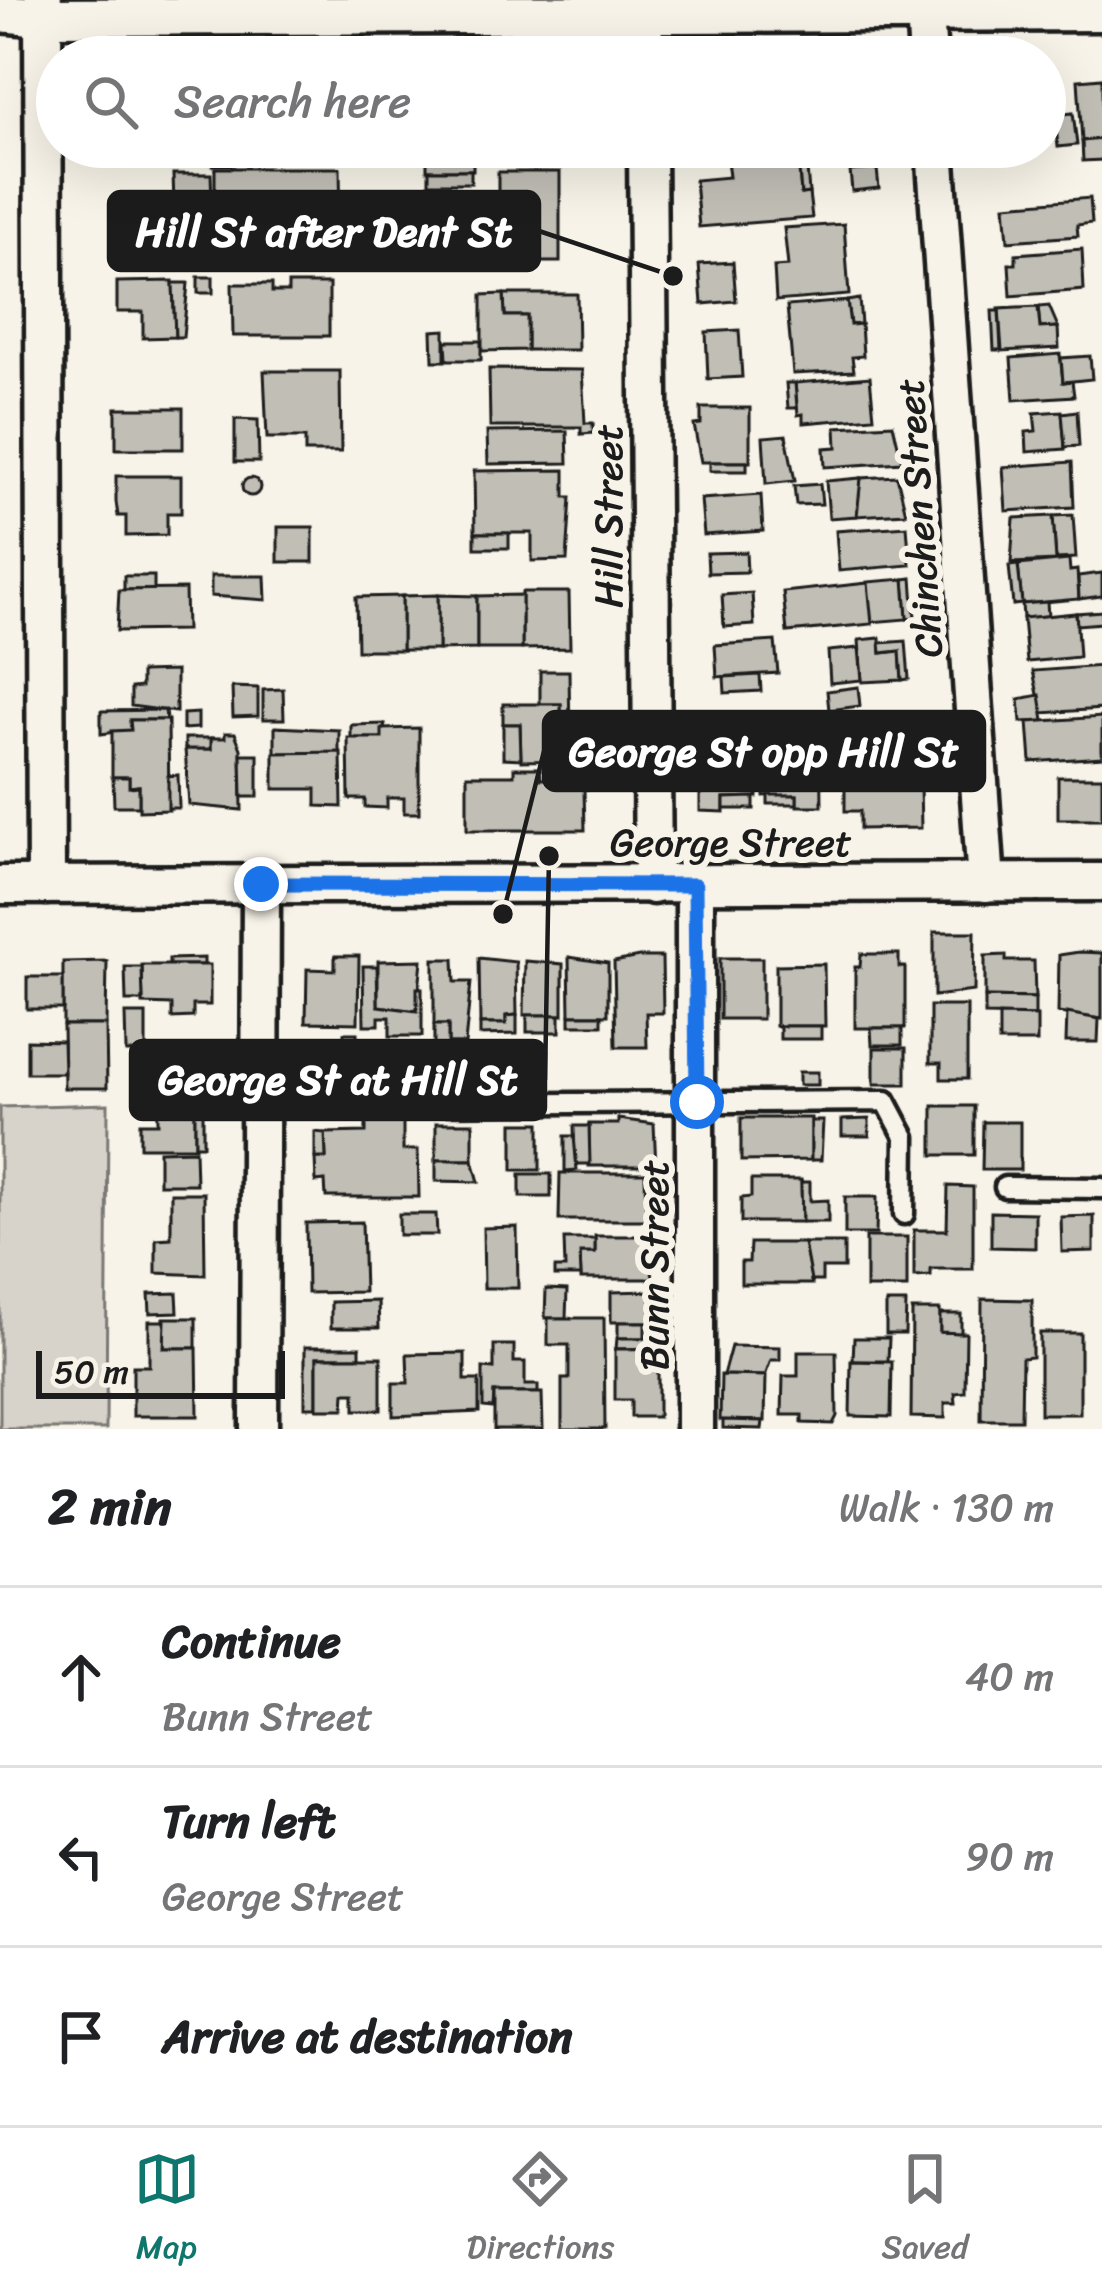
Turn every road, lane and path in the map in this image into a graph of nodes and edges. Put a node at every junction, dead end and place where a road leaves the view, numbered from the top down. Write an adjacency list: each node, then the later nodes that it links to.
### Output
1 (976, 7): 4 (street); 6 (street)
2 (643, 8): 3 (street); 6 (street)
3 (43, 9): 5 (street)
4 (1102, 12)
5 (0, 13)
6 (925, 14): 7 (street)
7 (927, 36)
8 (44, 168): 15 (street)
9 (646, 168): 16 (street, Hill Street)
10 (936, 168): 12 (street, Chinchen Street)
11 (1102, 882): 12 (street, George Street)
12 (986, 883): 17 (street, George Street)
13 (261, 884): 15 (street, George Street); 16 (street, George Street); 19 (street)
14 (0, 885): 15 (street, George Street)
15 (46, 885)
16 (653, 885): 17 (street, George Street)
17 (695, 885): 18 (street, Bunn Street)
18 (697, 1102): 19 (lane); 22 (lane); 24 (street, Bunn Street)
19 (262, 1105): 23 (street)
20 (1006, 1187): 21 (lane)
21 (1102, 1187)
22 (904, 1214)
23 (259, 1429)
24 (695, 1429)

